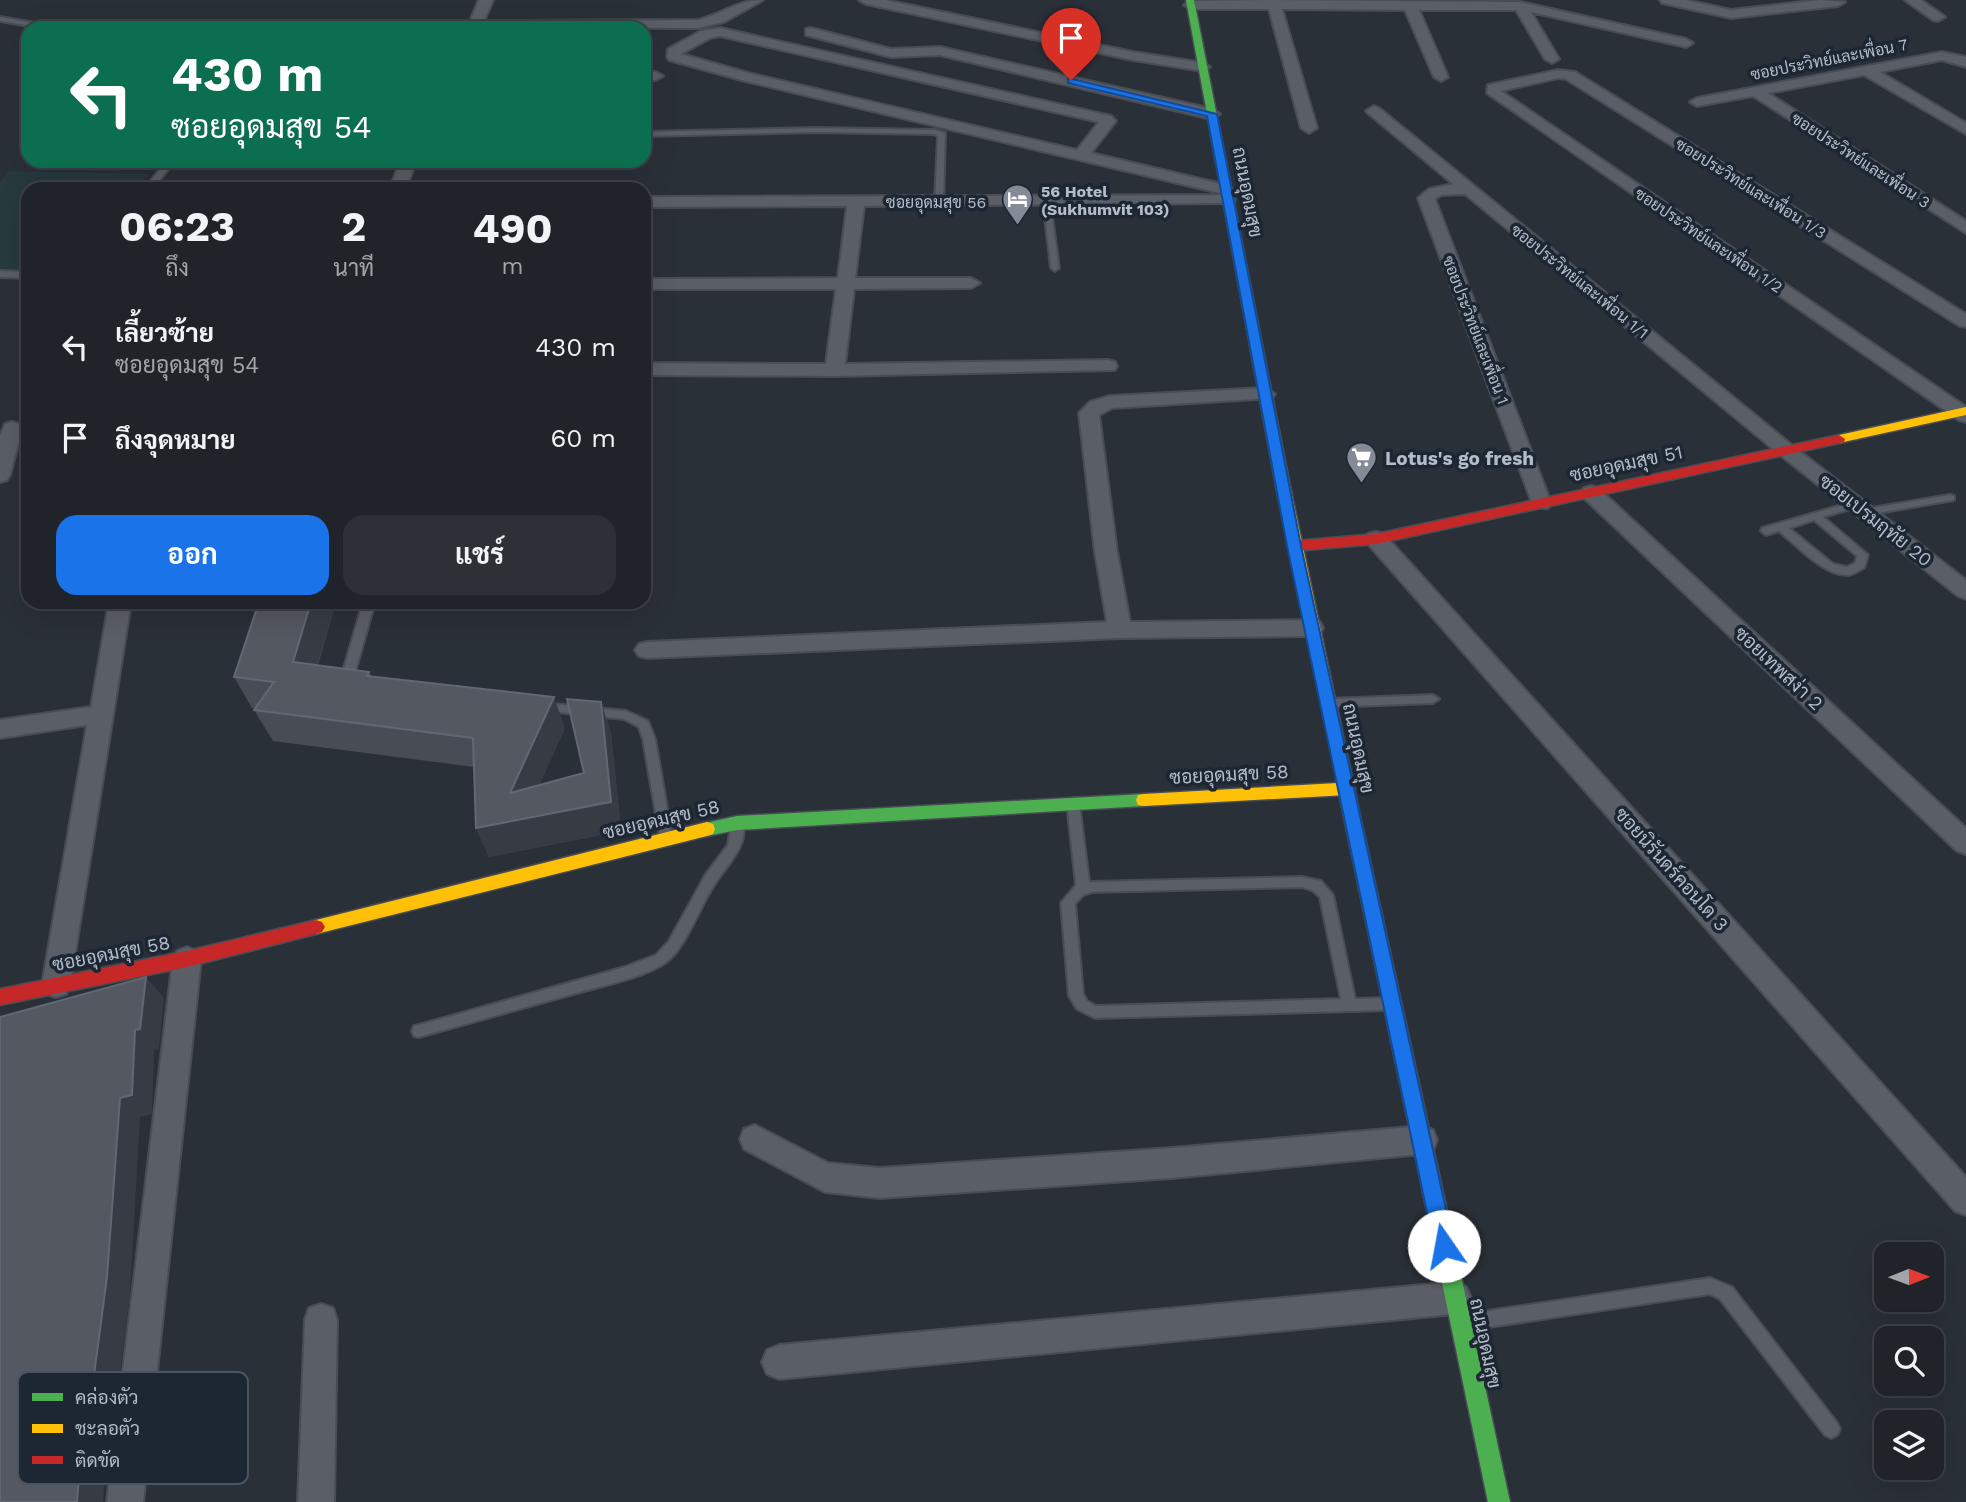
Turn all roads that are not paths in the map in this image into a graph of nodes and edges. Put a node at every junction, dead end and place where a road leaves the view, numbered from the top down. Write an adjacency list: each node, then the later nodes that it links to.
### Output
1 (486, 0): 13 (street)
2 (756, 0): 15 (street)
3 (866, 0): 20 (street)
4 (1667, 0): 7 (street)
5 (1912, 0): 11 (street)
6 (1274, 2): 8 (street); 9 (street); 28 (street)
7 (1838, 2)
8 (1191, 3): 20 (main road, ถนนอุดมสุข)
9 (1409, 3): 10 (street); 22 (street)
10 (1520, 6): 17 (street); 18 (street)
11 (1938, 17)
12 (0, 19): 14 (lane)
13 (477, 21)
14 (21, 23)
15 (651, 25)
16 (811, 32): 27 (street)
17 (1686, 43)
18 (1552, 59)
19 (1966, 63): 21 (street, ซอยประวิทย์และเพื่อน 7)
20 (1203, 66): 27 (main road, ถนนอุดมสุข)
21 (1866, 70): 24 (street, ซอยประวิทย์และเพื่อน 7); 29 (street)
22 (1441, 77)
23 (1530, 79): 47 (street, ซอยประวิทย์และเพื่อน 1/3); 52 (street, ซอยประวิทย์และเพื่อน 1/2)
24 (1755, 91): 25 (street, ซอยประวิทย์และเพื่อน 7); 40 (street, ซอยประวิทย์และเพื่อน 3)
25 (1697, 102)
26 (1374, 111): 34 (street, ซอยประวิทย์และเพื่อน 1/1)
27 (1212, 114): 35 (main road, ถนนอุดมสุข)
28 (1309, 128)
29 (1966, 128)
30 (651, 134): 37 (lane)
31 (1081, 155): 31 (street); 35 (street)
32 (165, 168): 33 (lane)
33 (154, 182)
34 (1467, 189): 54 (street, ซอยประวิทย์และเพื่อน 1/1); 58 (street, ซอยประวิทย์และเพื่อน 1)
35 (1226, 195): 38 (street, ซอยอุดมสุข 56); 51 (main road, ถนนอุดมสุข)
36 (651, 202): 39 (street, ซอยอุดมสุข 56)
37 (939, 202): 38 (street, ซอยอุดมสุข 56); 39 (street, ซอยอุดมสุข 56)
38 (1046, 202): 41 (lane)
39 (856, 203): 44 (street)
40 (1966, 228)
41 (1055, 268)
42 (0, 274): 43 (lane)
43 (21, 275)
44 (844, 283): 45 (street); 46 (street); 50 (street)
45 (971, 283)
46 (651, 284)
47 (1966, 322)
48 (1108, 366): 50 (street)
49 (651, 369): 50 (street)
50 (835, 370)
51 (1265, 394): 64 (main road, ถนนอุดมสุข); 69 (street)
52 (1964, 413): 54 (main road, ซอยอุดมสุข 51)
53 (13, 428): 55 (street)
54 (1786, 450): 56 (main road, ซอยอุดมสุข 51); 59 (street, ซอยเปรมฤทัย 20)
55 (0, 475)
56 (1591, 493): 58 (main road, ซอยอุดมสุข 51); 81 (street, ซอยเทพสง่า 2)
57 (1950, 498): 59 (lane)
58 (1541, 503): 63 (main road, ซอยอุดมสุข 51)
59 (1861, 508): 60 (lane); 65 (street, ซอยเปรมฤทัย 20)
60 (1815, 516): 61 (lane); 61 (lane)
61 (1781, 527): 62 (lane)
62 (1766, 531)
63 (1376, 539): 64 (main road, ซอยอุดมสุข 51); 91 (street, ซอยนิรันดร์คอนโด 3)
64 (1294, 546): 68 (main road, ถนนอุดมสุข)
65 (1966, 591)
66 (119, 609): 75 (street)
67 (367, 609): 71 (lane)
68 (1312, 628): 69 (street); 73 (main road, ถนนอุดมสุข)
69 (1120, 630): 70 (street)
70 (647, 650)
71 (366, 689)
72 (1433, 699): 73 (lane)
73 (1328, 703): 77 (main road, ถนนอุดมสุข)
74 (530, 705): 80 (lane)
75 (102, 714): 76 (street); 84 (street)
76 (0, 729)
77 (1347, 789): 78 (main road, ซอยอุดมสุข 58); 86 (main road, ถนนอุดมสุข)
78 (1073, 802): 79 (main road, ซอยอุดมสุข 58); 82 (lane)
79 (737, 823): 80 (main road, ซอยอุดมสุข 58); 88 (lane)
80 (666, 838): 83 (main road, ซอยอุดมสุข 58)
81 (1966, 844)
82 (1083, 888): 87 (lane); 87 (lane)
83 (187, 959): 84 (main road, ซอยอุดมสุข 58); 95 (street)
84 (57, 985): 85 (main road, ซอยอุดมสุข 58)
85 (0, 997)
86 (1391, 1004): 87 (lane); 90 (main road, ถนนอุดมสุข)
87 (1349, 1005)
88 (419, 1031)
89 (755, 1139): 90 (street)
90 (1422, 1140): 92 (main road, ถนนอุดมสุข)
91 (1966, 1200)
92 (1458, 1311): 94 (street); 96 (lane); 100 (main road, ถนนอุดมสุข)
93 (321, 1320): 99 (street)
94 (779, 1362)
95 (140, 1372)
96 (1831, 1429)
97 (127, 1484): 98 (street)
98 (125, 1502)
99 (316, 1502)
100 (1499, 1502)

